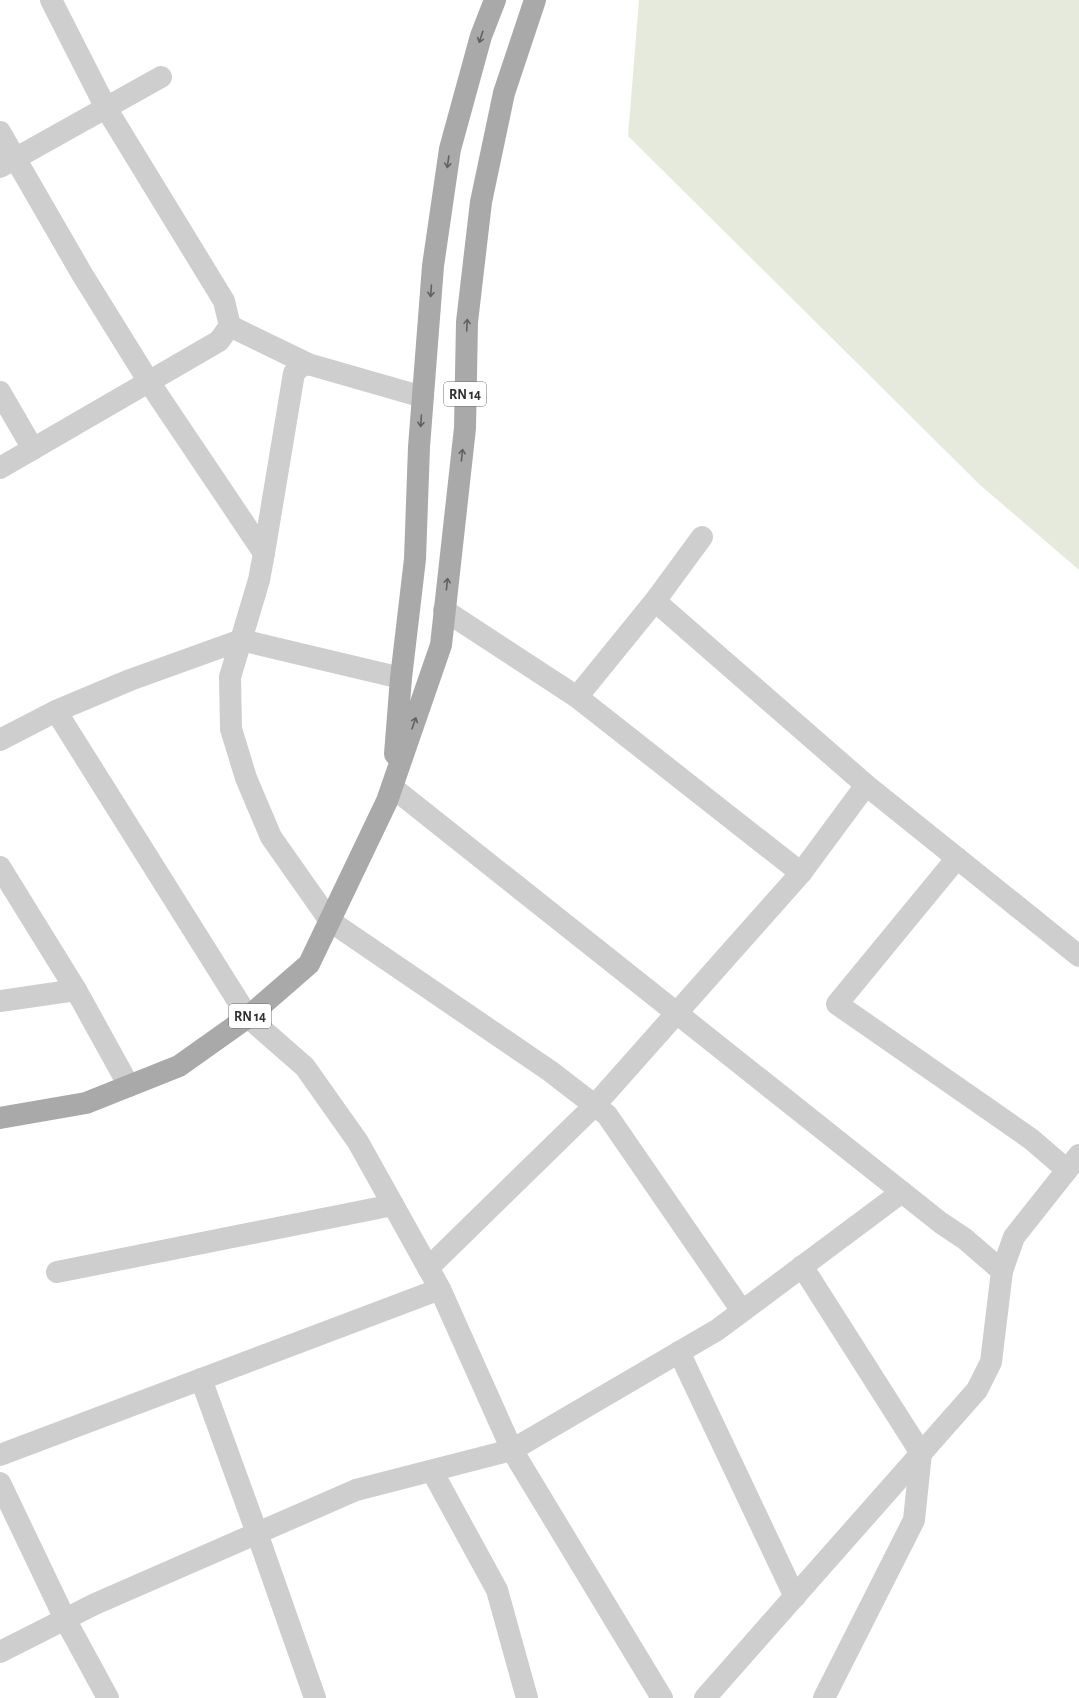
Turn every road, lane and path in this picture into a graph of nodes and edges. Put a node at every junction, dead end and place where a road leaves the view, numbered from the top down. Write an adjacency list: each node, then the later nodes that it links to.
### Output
1 (50, 0): 5 (street)
2 (495, 0): 12 (main road, RN 14, one-way to 12)
3 (535, 0): 18 (main road, RN 14, one-way to 3)
4 (160, 77): 5 (street)
5 (106, 108): 7 (street); 8 (street)
6 (0, 132): 7 (street)
7 (8, 163): 10 (street)
8 (230, 326): 9 (street); 10 (street)
9 (308, 364): 12 (street); 16 (street)
10 (149, 382): 13 (street); 16 (street)
11 (0, 392): 13 (street)
12 (423, 396): 20 (main road, RN 14, one-way to 20)
13 (33, 449): 14 (street)
14 (0, 468)
15 (702, 537): 17 (street)
16 (264, 553): 19 (street)
17 (655, 600): 21 (street); 24 (street)
18 (444, 610): 21 (street); 25 (main road, RN 14, one-way to 18)
19 (241, 640): 20 (street); 22 (street); 29 (street)
20 (401, 678): 25 (main road, RN 14)
21 (577, 697): 28 (street)
22 (56, 711): 23 (street); 34 (street)
23 (0, 740)
24 (866, 785): 26 (street); 28 (street)
25 (392, 787): 29 (main road, RN 14); 33 (street)
26 (957, 858): 30 (street); 38 (street)
27 (0, 867): 31 (street)
28 (801, 873): 33 (street)
29 (330, 921): 34 (main road, RN 14); 36 (street)
30 (1079, 956)
31 (76, 990): 32 (street); 35 (street)
32 (0, 1001)
33 (677, 1013): 36 (street); 39 (street)
34 (248, 1017): 35 (main road, RN 14); 40 (street)
35 (129, 1086): 37 (main road, RN 14)
36 (595, 1105): 42 (street); 46 (street)
37 (0, 1118)
38 (1073, 1162): 43 (street)
39 (902, 1192): 41 (street); 43 (street)
40 (393, 1205): 42 (street); 44 (street)
41 (802, 1266): 46 (street); 50 (street)
42 (428, 1268): 45 (street)
43 (1002, 1270): 50 (street)
44 (57, 1272)
45 (440, 1289): 48 (street); 49 (street)
46 (742, 1311): 47 (street)
47 (679, 1352): 49 (street); 55 (street)
48 (200, 1380): 51 (street); 54 (street)
49 (512, 1450): 52 (street); 61 (street)
50 (921, 1453): 55 (street); 63 (street)
51 (0, 1455)
52 (432, 1471): 54 (street); 60 (street)
53 (0, 1483): 56 (street)
54 (257, 1533): 56 (street); 59 (street)
55 (795, 1597): 62 (street)
56 (65, 1619): 57 (street); 58 (street)
57 (0, 1652)
58 (108, 1698)
59 (315, 1698)
60 (527, 1698)
61 (662, 1698)
62 (705, 1698)
63 (824, 1698)

